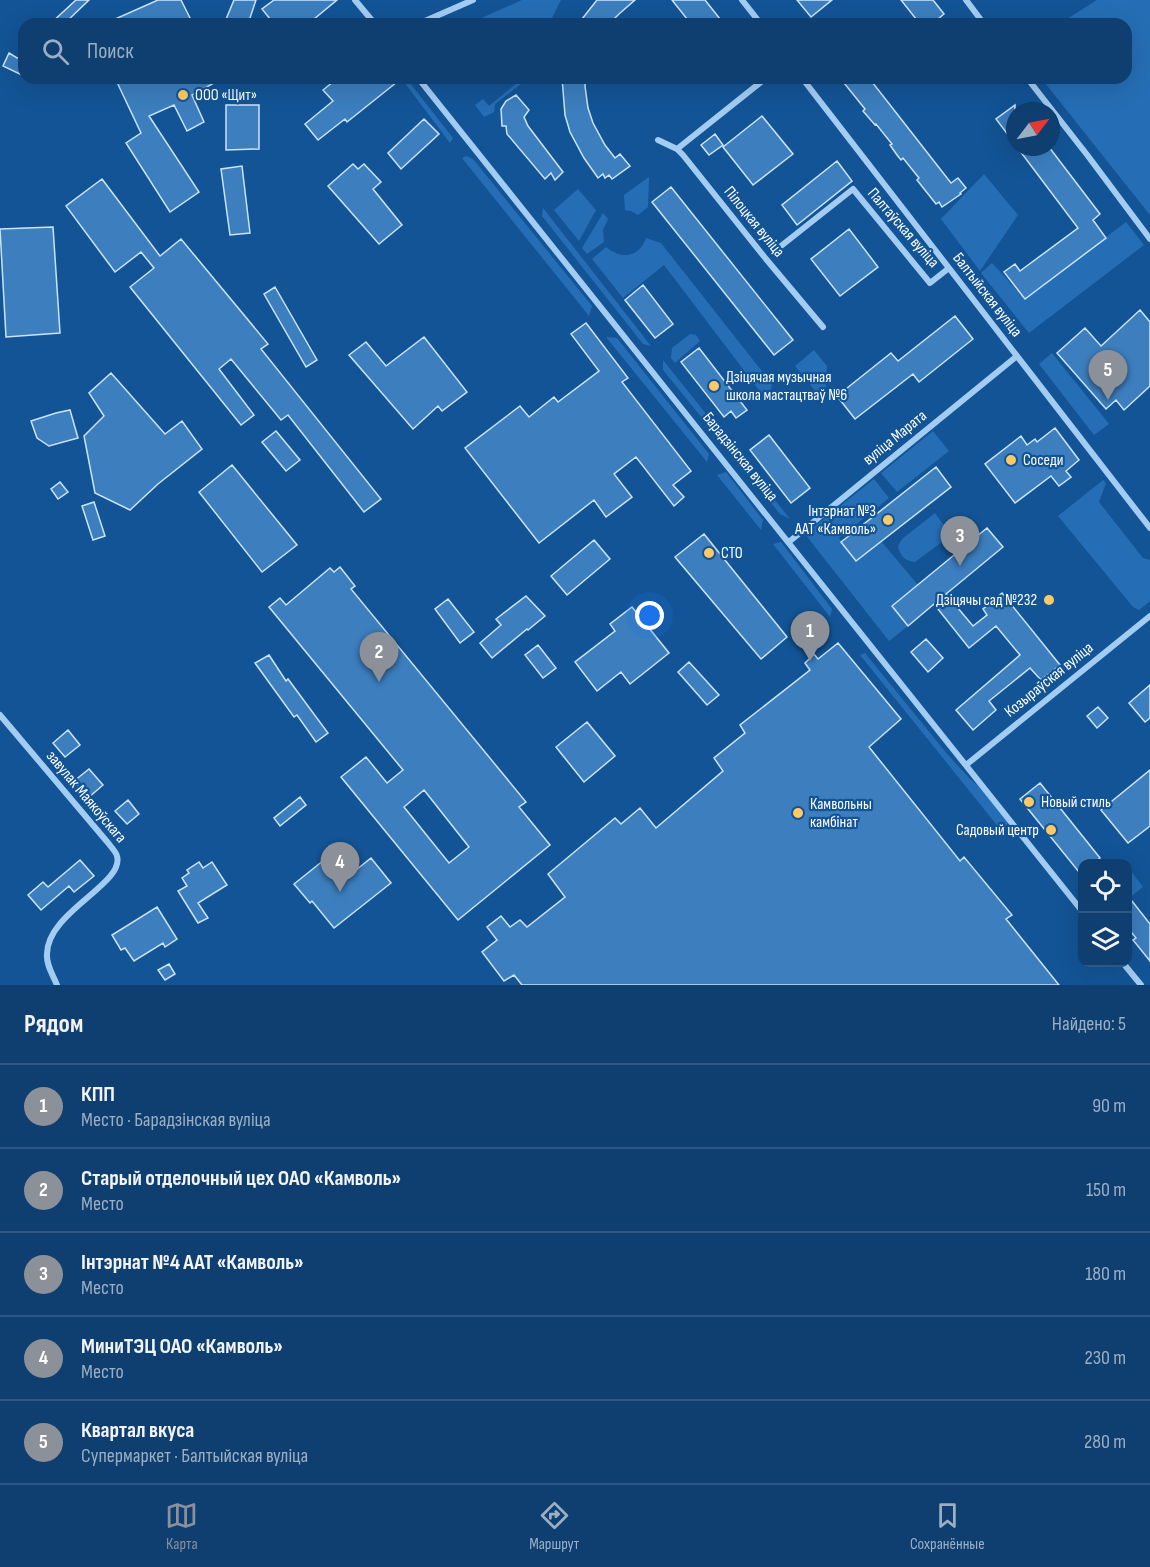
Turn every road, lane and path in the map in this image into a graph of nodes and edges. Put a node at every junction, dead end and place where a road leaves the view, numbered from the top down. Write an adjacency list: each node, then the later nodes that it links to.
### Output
1 (355, 0): 5 (street)
2 (472, 0): 6 (street)
3 (742, 0): 7 (street)
4 (966, 0): 8 (street)
5 (370, 18)
6 (432, 18)
7 (756, 18)
8 (980, 18)
9 (423, 84): 21 (street, Барадзінская вуліца)
10 (759, 84): 14 (street)
11 (807, 84): 17 (street, Балтыйская вуліца)
12 (1032, 84): 15 (street)
13 (658, 140): 14 (street, Пілоцкая вуліца)
14 (677, 149): 18 (street, Пілоцкая вуліца)
15 (1150, 239)
16 (781, 246): 17 (street, Палтаўская вуліца)
17 (949, 268): 19 (street, Балтыйская вуліца)
18 (823, 327)
19 (1017, 356): 20 (street, Балтыйская вуліца); 21 (street, вуліца Марата)
20 (1150, 528)
21 (790, 541): 24 (street, Барадзінская вуліца)
22 (1150, 616): 24 (street, Козыраўская вуліца)
23 (0, 715): 27 (street, завулак Маякоўскага)
24 (966, 765): 25 (street, Барадзінская вуліца)
25 (1078, 905)
26 (1126, 967): 28 (street)
27 (57, 985)
28 (1141, 985)

